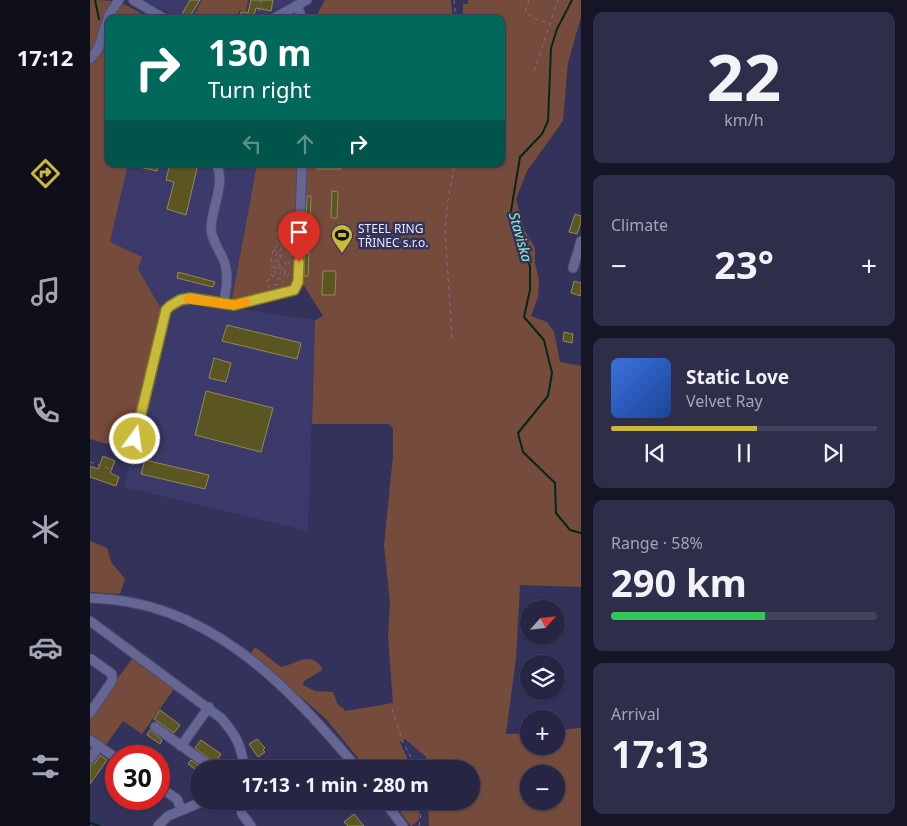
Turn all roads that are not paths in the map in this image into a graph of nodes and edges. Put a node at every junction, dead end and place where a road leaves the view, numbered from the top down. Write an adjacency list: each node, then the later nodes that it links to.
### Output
1 (119, 0): 5 (street)
2 (132, 0): 6 (street)
3 (307, 0): 4 (street)
4 (297, 5): 7 (street); 8 (street)
5 (109, 15)
6 (158, 15)
7 (279, 15)
8 (301, 15)
9 (105, 27): 10 (street)
10 (90, 59)
11 (218, 167): 15 (street)
12 (302, 167): 16 (street)
13 (581, 241): 14 (street)
14 (573, 268)
15 (225, 295)
16 (135, 439)
17 (90, 598): 30 (street)
18 (90, 621): 20 (street)
19 (92, 659): 21 (street)
20 (209, 708): 25 (street); 29 (street)
21 (90, 713)
22 (155, 727): 25 (street)
23 (90, 740): 24 (street)
24 (99, 746): 26 (street); 27 (street)
25 (181, 746): 28 (street)
26 (105, 750)
27 (90, 759)
28 (201, 760)
29 (243, 760)
30 (350, 760)
31 (170, 795): 33 (street)
32 (190, 806): 33 (street)
33 (181, 810): 36 (street)
34 (241, 810): 37 (street)
35 (391, 810): 38 (street)
36 (158, 826)
37 (251, 826)
38 (403, 826)

